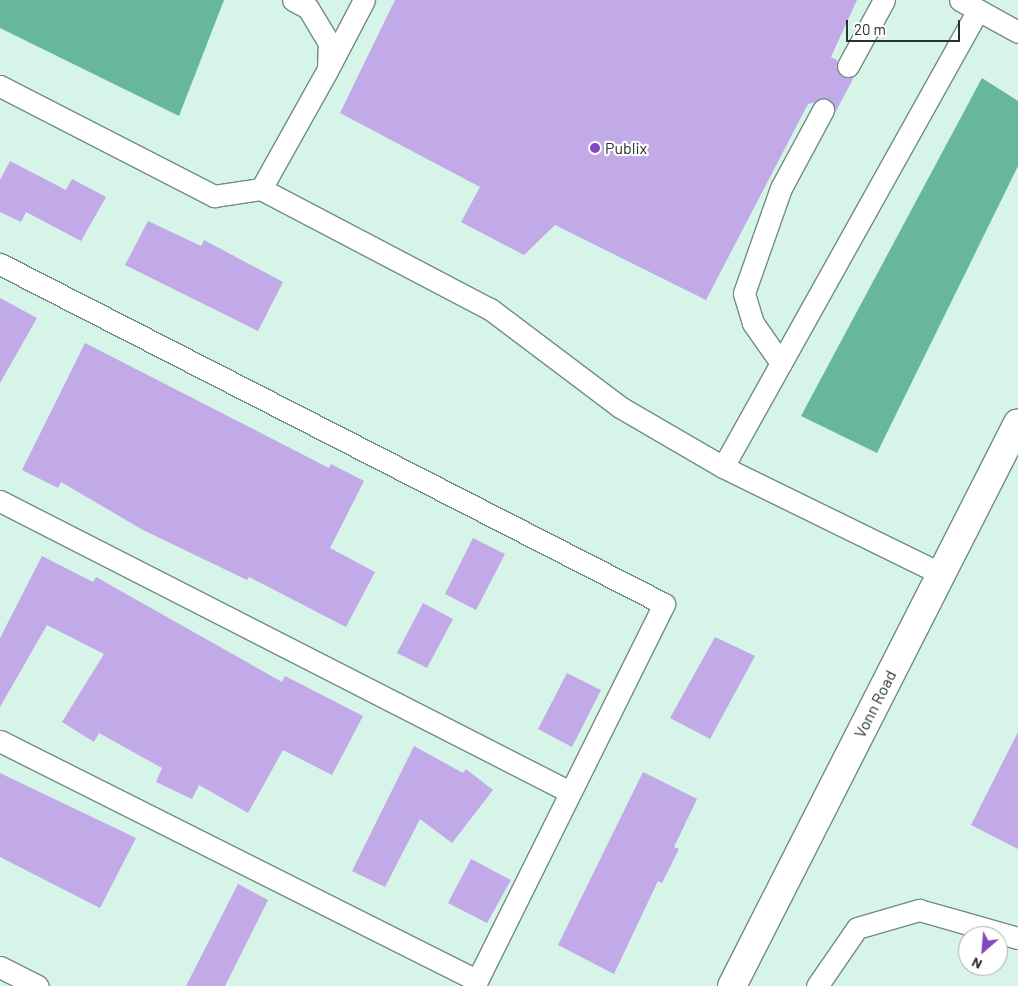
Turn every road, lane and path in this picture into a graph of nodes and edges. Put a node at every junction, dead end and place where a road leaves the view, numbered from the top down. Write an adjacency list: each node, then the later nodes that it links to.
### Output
1 (293, 0): 7 (lane)
2 (364, 0): 7 (lane)
3 (884, 0): 6 (lane)
4 (969, 5): 5 (lane); 12 (lane)
5 (1018, 32)
6 (848, 66)
7 (328, 70): 10 (lane)
8 (0, 86): 10 (lane)
9 (824, 110): 12 (lane)
10 (261, 189): 14 (lane)
11 (0, 264): 18 (lane)
12 (782, 362): 14 (lane)
13 (1018, 423): 16 (street, Vonn Road)
14 (723, 467): 16 (lane)
15 (0, 500): 18 (lane)
16 (941, 574): 23 (street, Vonn Road)
17 (0, 741): 21 (lane)
18 (568, 791): 21 (lane)
19 (1018, 938): 24 (lane)
20 (0, 967): 22 (lane)
21 (475, 983)
22 (38, 986)
23 (732, 986)
24 (817, 986)

